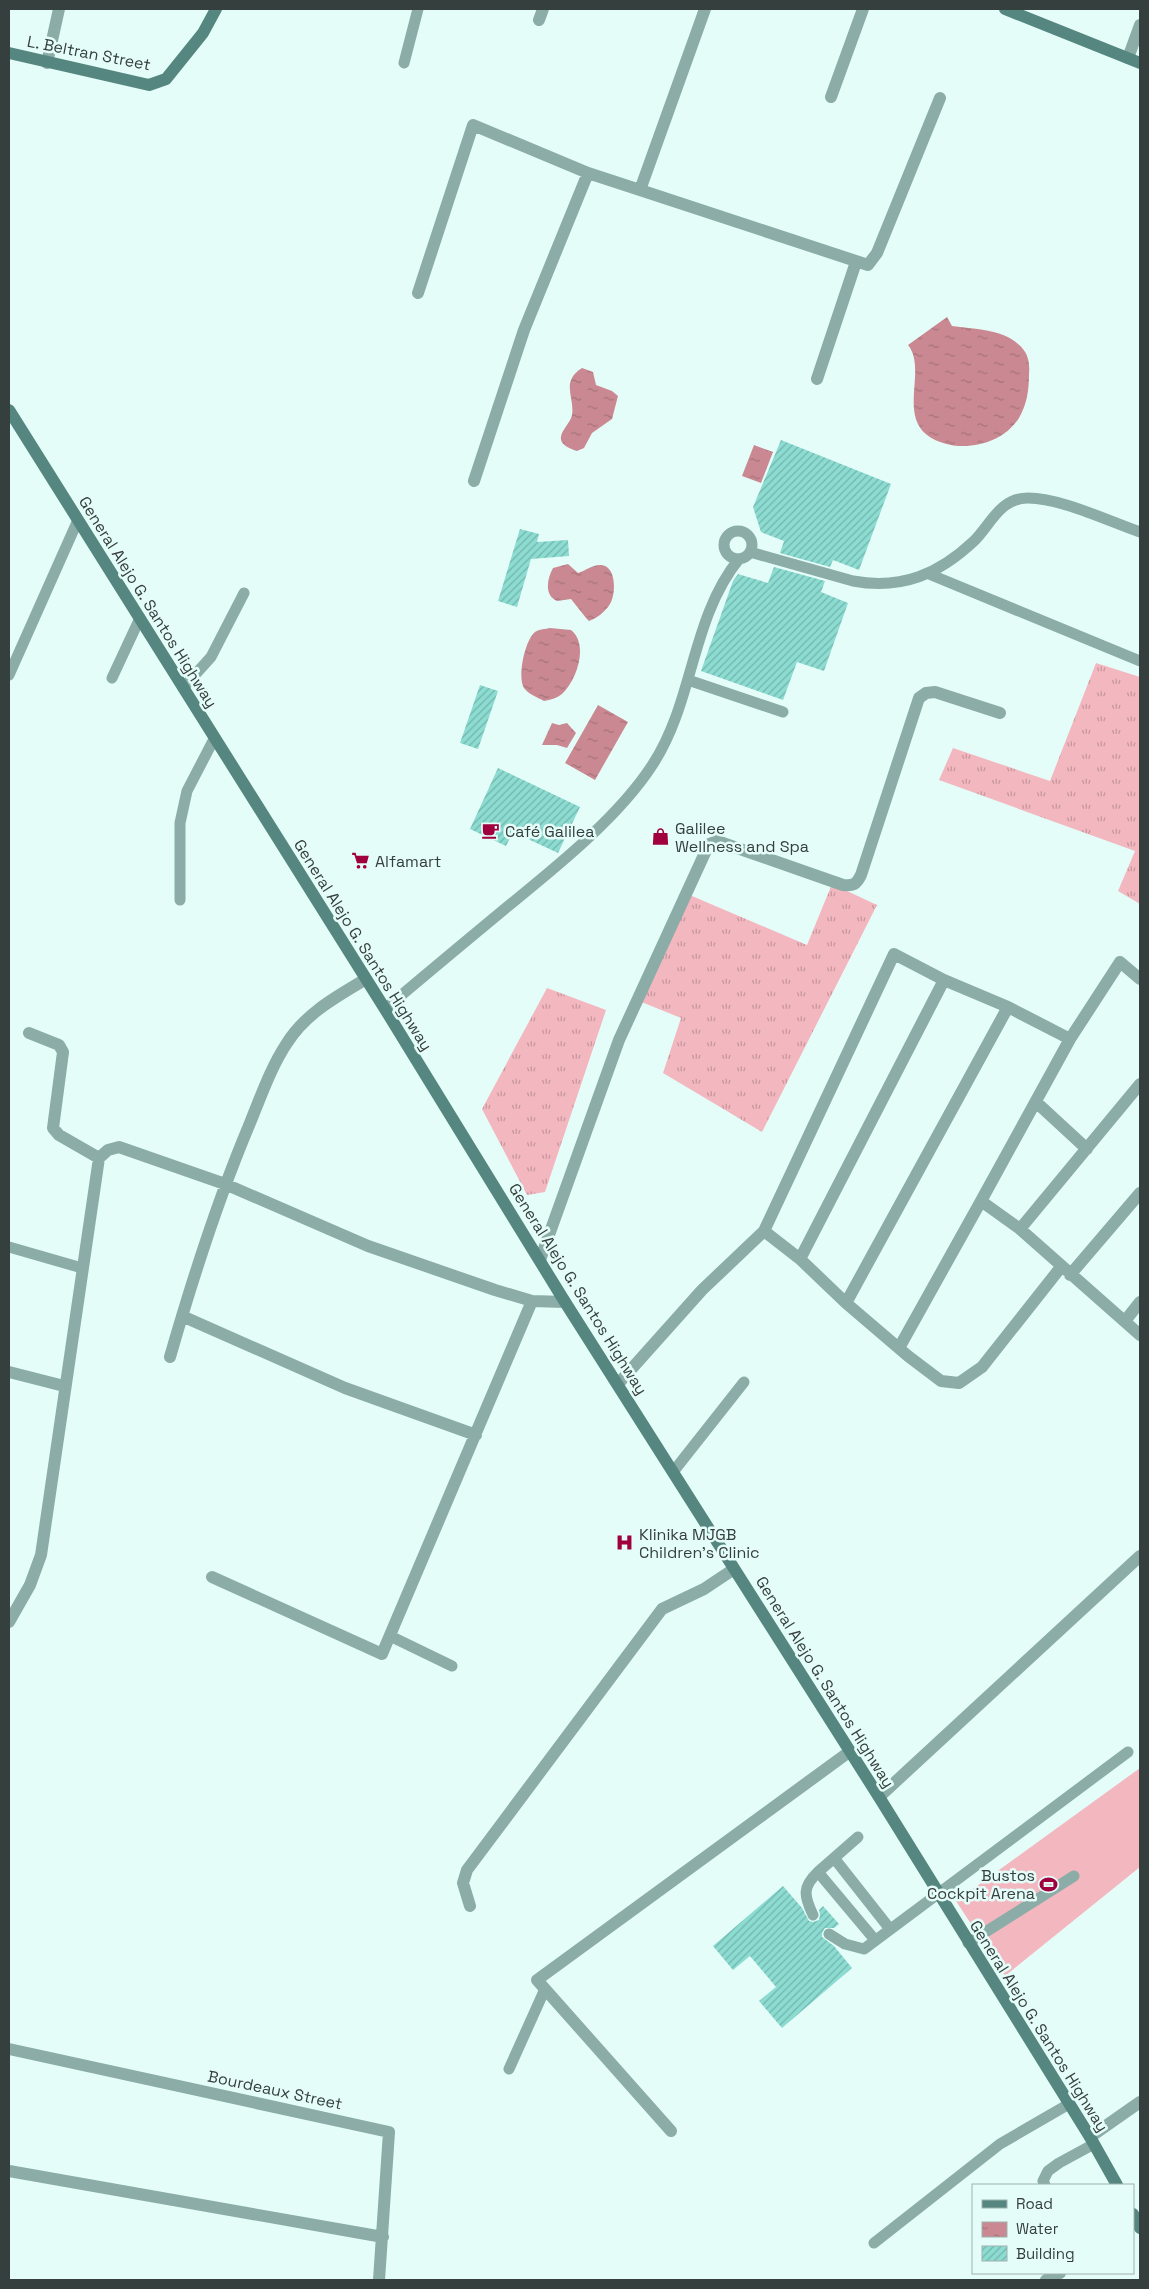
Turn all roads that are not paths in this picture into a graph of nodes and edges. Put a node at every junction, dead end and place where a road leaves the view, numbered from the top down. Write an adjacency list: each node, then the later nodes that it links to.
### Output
1 (59, 9): 10 (street)
2 (216, 9): 10 (main road, L. Beltran Street)
3 (418, 9): 11 (lane)
4 (705, 9): 16 (street)
5 (863, 9): 13 (street)
6 (1008, 9): 9 (main road)
7 (1140, 25): 9 (street)
8 (9, 53): 10 (main road, L. Beltran Street)
9 (1128, 58): 12 (main road)
10 (46, 63)
11 (404, 63)
12 (1140, 63)
13 (831, 97)
14 (940, 98): 17 (street)
15 (588, 173): 16 (street); 18 (street); 21 (street)
16 (640, 190): 17 (street)
17 (856, 262): 19 (street)
18 (418, 293)
19 (817, 379)
20 (9, 410): 22 (main road, General Alejo G. Santos Highway)
21 (474, 481)
22 (78, 520): 28 (main road, General Alejo G. Santos Highway); 30 (lane)
23 (1140, 532): 26 (lane)
24 (750, 552): 25 (lane); 25 (lane); 26 (lane)
25 (739, 559): 32 (lane)
26 (929, 574): 29 (lane)
27 (244, 593): 33 (lane)
28 (140, 618): 31 (lane); 33 (main road, General Alejo G. Santos Highway)
29 (1140, 661)
30 (9, 675)
31 (112, 678)
32 (688, 680): 34 (lane); 42 (lane)
33 (183, 688): 36 (main road, General Alejo G. Santos Highway)
34 (783, 712)
35 (1000, 713): 56 (street)
36 (214, 739): 37 (lane); 38 (main road, General Alejo G. Santos Highway)
37 (180, 900)
38 (366, 979): 42 (main road, General Alejo G. Santos Highway); 49 (street)
39 (1140, 979): 44 (street)
40 (944, 980): 41 (street); 53 (street); 55 (street)
41 (1008, 1006): 44 (street); 62 (street)
42 (384, 1009): 56 (main road, General Alejo G. Santos Highway)
43 (29, 1033): 48 (street)
44 (1070, 1039): 46 (street)
45 (1140, 1084): 47 (street)
46 (1036, 1102): 47 (street); 51 (street)
47 (1087, 1149): 52 (street)
48 (98, 1158): 49 (street); 57 (street)
49 (225, 1184): 59 (street); 63 (street)
50 (1140, 1193): 58 (street)
51 (981, 1201): 52 (street); 66 (street)
52 (1020, 1230): 58 (street)
53 (764, 1231): 55 (street); 70 (street)
54 (9, 1247): 57 (lane)
55 (800, 1259): 62 (street)
56 (540, 1260): 60 (main road, General Alejo G. Santos Highway)
57 (82, 1268): 71 (street)
58 (1065, 1271): 64 (street); 66 (street)
59 (532, 1301): 60 (street); 72 (street)
60 (565, 1302): 70 (main road, General Alejo G. Santos Highway)
61 (1140, 1302): 64 (street)
62 (846, 1303): 66 (street)
63 (182, 1316): 67 (street); 72 (street)
64 (1125, 1321): 65 (street)
65 (1140, 1335)
66 (899, 1348)
67 (170, 1357)
68 (9, 1372): 71 (street)
69 (744, 1382): 73 (lane)
70 (618, 1384): 73 (main road, General Alejo G. Santos Highway)
71 (64, 1386): 77 (street)
72 (476, 1435): 78 (street)
73 (673, 1472): 75 (main road, General Alejo G. Santos Highway)
74 (1140, 1556): 82 (street)
75 (734, 1569): 80 (main road, General Alejo G. Santos Highway); 88 (street)
76 (212, 1577): 78 (street)
77 (9, 1622)
78 (390, 1636): 79 (lane)
79 (452, 1666)
80 (849, 1752): 82 (main road, General Alejo G. Santos Highway); 94 (street)
81 (1128, 1752): 87 (lane)
82 (879, 1797): 87 (main road, General Alejo G. Santos Highway)
83 (858, 1837): 84 (lane)
84 (834, 1858): 85 (lane); 90 (lane)
85 (818, 1872): 89 (lane); 92 (lane)
86 (1074, 1876): 93 (lane)
87 (938, 1893): 90 (lane); 93 (main road, General Alejo G. Santos Highway)
88 (470, 1906)
89 (813, 1915)
90 (890, 1928): 92 (lane)
91 (829, 1934): 92 (lane)
92 (875, 1940)
93 (968, 1943): 98 (main road, General Alejo G. Santos Highway)
94 (544, 1989): 96 (lane); 99 (street)
95 (9, 2049): 106 (street, Bourdeaux Street)
96 (509, 2069)
97 (1140, 2102): 100 (street)
98 (1069, 2104): 100 (main road, General Alejo G. Santos Highway); 107 (lane)
99 (671, 2131)
100 (1092, 2141): 102 (lane); 103 (main road, General Alejo G. Santos Highway)
101 (9, 2171): 106 (street)
102 (1044, 2184)
103 (1116, 2184)
104 (1134, 2216): 105 (main road)
105 (1140, 2229)
106 (382, 2236): 109 (street, Bourdeaux Street)
107 (874, 2243)
108 (1058, 2274): 110 (street)
109 (379, 2280)
110 (1046, 2280)

